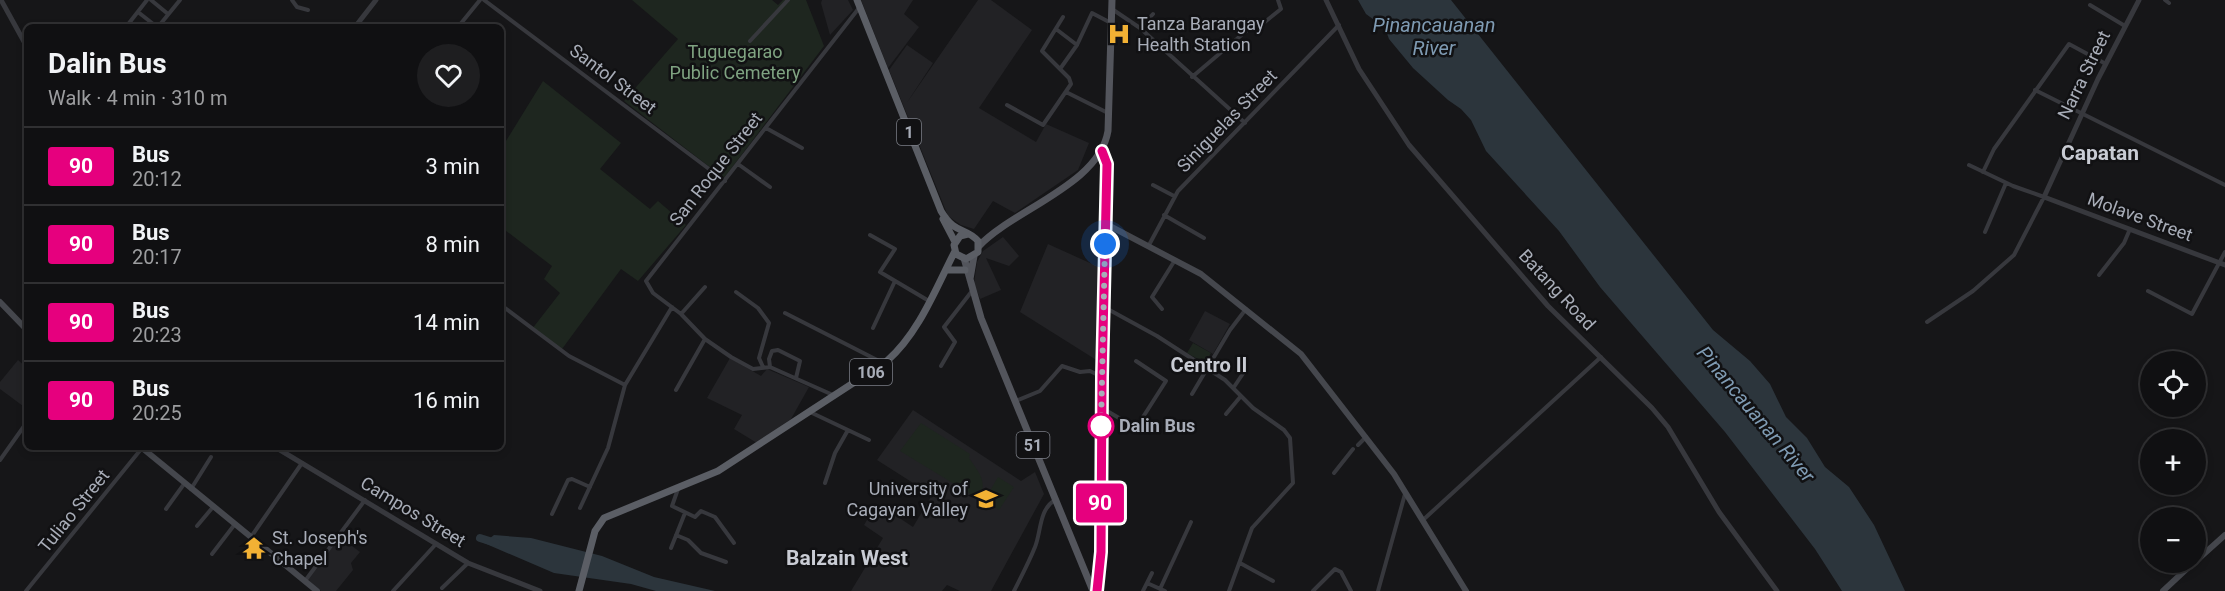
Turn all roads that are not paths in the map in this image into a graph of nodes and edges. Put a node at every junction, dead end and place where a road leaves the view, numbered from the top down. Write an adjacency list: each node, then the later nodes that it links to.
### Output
1 (2, 0): 30 (street)
2 (149, 0): 16 (street); 17 (street)
3 (180, 0): 17 (street)
4 (292, 0): 15 (street)
5 (376, 0): 23 (street)
6 (482, 0): 24 (street); 48 (street, Santol Street)
7 (788, 0): 31 (street)
8 (1112, 0): 14 (main road)
9 (1278, 0): 35 (street)
10 (1326, 0): 26 (street, Batang Road)
11 (2137, 1): 27 (street, Narra Street)
12 (858, 3): 42 (street, San Roque Street); 55 (highway, 1)
13 (2090, 5): 27 (street)
14 (1112, 9): 25 (main road); 28 (street)
15 (308, 10)
16 (138, 12): 20 (street); 21 (street)
17 (168, 14): 22 (street)
18 (1153, 14): 28 (street)
19 (1063, 17): 29 (street)
20 (128, 24)
21 (154, 24)
22 (160, 24)
23 (357, 24)
24 (461, 24)
25 (1111, 24): 32 (street); 39 (main road)
26 (1339, 25): 41 (street, Siniguelas Street); 96 (street, Batang Road)
27 (2125, 26): 33 (street, Narra Street)
28 (1140, 28): 35 (street)
29 (1056, 29): 32 (street); 34 (street)
30 (24, 40)
31 (750, 41)
32 (1077, 45): 34 (street)
33 (2106, 64): 36 (street); 40 (street, Narra Street)
34 (1060, 69): 37 (street)
35 (1192, 77): 41 (street)
36 (2035, 90): 40 (street); 47 (street)
37 (1066, 92): 38 (street); 39 (street)
38 (1007, 105)
39 (1109, 114): 44 (main road)
40 (2082, 115): 51 (street); 54 (street, Narra Street)
41 (1245, 123): 53 (street, Siniguelas Street)
42 (766, 128): 43 (street); 45 (street, San Roque Street)
43 (802, 148)
44 (1102, 151): 57 (main road); 59 (main road)
45 (738, 164): 48 (street, San Roque Street); 52 (street)
46 (1969, 165): 47 (street)
47 (1983, 172): 49 (street)
48 (724, 181): 85 (street, San Roque Street)
49 (2006, 183): 54 (street); 60 (street)
50 (1153, 185): 53 (street)
51 (2225, 185)
52 (770, 187)
53 (1174, 196): 56 (street, Siniguelas Street)
54 (2044, 197): 58 (street, Molave Street); 90 (street)
55 (941, 211): 62 (highway, 1); 64 (highway, 1)
56 (1164, 215): 63 (street); 65 (street, Siniguelas Street)
57 (1106, 224): 65 (main road); 83 (main road)
58 (2130, 229): 72 (street, Molave Street); 75 (street)
59 (994, 232): 62 (main road); 66 (main road)
60 (1984, 232)
61 (870, 235): 76 (street)
62 (970, 235): 64 (highway); 66 (highway, 1)
63 (1204, 238)
64 (955, 242): 67 (highway, 1)
65 (1149, 245): 71 (main road)
66 (979, 246): 69 (highway)
67 (955, 251): 70 (highway); 73 (highway, 106)
68 (2225, 252): 72 (street)
69 (974, 256): 70 (highway); 78 (main road, 51)
70 (962, 258): 73 (highway, 106); 74 (main road, 51)
71 (1176, 259): 86 (street); 87 (main road)
72 (2222, 263): 79 (street)
73 (947, 270): 74 (highway); 81 (highway, 106)
74 (965, 270): 78 (main road, 51)
75 (2099, 274)
76 (895, 281): 81 (street); 92 (street)
77 (705, 287): 89 (street)
78 (971, 288): 99 (street); 112 (main road, 51)
79 (2148, 291)
80 (736, 292): 94 (street)
81 (929, 301): 98 (highway, 106)
82 (0, 302): 91 (main road)
83 (1103, 306): 102 (street); 104 (main road)
84 (504, 307): 106 (street)
85 (672, 307): 89 (street, San Roque Street); 106 (street)
86 (1162, 309)
87 (1246, 309): 102 (street); 118 (main road)
88 (785, 313): 98 (street)
89 (681, 314): 93 (street, San Roque Street)
90 (1928, 322)
91 (24, 327)
92 (873, 328)
93 (705, 339): 101 (street, San Roque Street); 108 (street)
94 (764, 344): 95 (street); 101 (street)
95 (772, 351): 100 (street); 105 (street)
96 (1601, 357): 142 (street); 177 (street, Batang Road)
97 (1136, 361): 113 (street)
98 (884, 364): 110 (highway, 106)
99 (941, 366)
100 (770, 367): 101 (street); 105 (street)
101 (763, 368)
102 (1208, 368): 107 (street); 109 (street)
103 (1244, 372): 107 (street)
104 (1102, 377): 112 (street); 113 (main road)
105 (796, 378): 110 (street)
106 (625, 385): 131 (street)
107 (1234, 387): 111 (street)
108 (676, 390)
109 (1192, 394)
110 (834, 396): 114 (highway, 106)
111 (1241, 396): 115 (street); 156 (street)
112 (1016, 401): 136 (main road, 51)
113 (1102, 407): 170 (main road)
114 (810, 411): 117 (street); 132 (highway, 106)
115 (1226, 414)
116 (24, 426): 126 (street)
117 (848, 430): 119 (street); 129 (street)
118 (1367, 436): 120 (street); 134 (main road)
119 (869, 440)
120 (1358, 445)
121 (1353, 449): 128 (street)
122 (139, 450): 165 (street, Tuliao Street)
123 (143, 450): 130 (main road)
124 (280, 450): 127 (street, Campos Street)
125 (211, 457): 133 (street)
126 (0, 460)
127 (302, 462): 135 (street, Campos Street); 148 (street)
128 (1334, 473)
129 (825, 483)
130 (184, 484): 133 (main road); 139 (street)
131 (590, 487): 138 (street); 141 (street)
132 (679, 488): 140 (street); 163 (highway, 106)
133 (191, 489): 137 (main road)
134 (1406, 492): 142 (main road); 175 (street)
135 (365, 500): 149 (street, Campos Street); 159 (street)
136 (1055, 500): 169 (street); 170 (main road, 51)
137 (213, 507): 144 (main road); 145 (street)
138 (580, 508)
139 (166, 509)
140 (685, 512): 146 (street); 150 (street)
141 (552, 514)
142 (1423, 520): 176 (main road)
143 (1191, 522): 164 (street)
144 (235, 524): 148 (main road); 153 (street)
145 (197, 526)
146 (676, 535): 151 (street); 154 (street)
147 (2225, 535): 152 (main road)
148 (251, 537): 159 (main road)
149 (437, 543): 155 (street, Campos Street); 167 (street)
150 (734, 543)
151 (671, 548)
152 (2206, 552)
153 (212, 554)
154 (726, 562)
155 (468, 563): 162 (street); 168 (street, Campos Street)
156 (1240, 563): 160 (street); 172 (street)
157 (1152, 573): 161 (street)
158 (2183, 573): 178 (main road)
159 (304, 581): 166 (main road)
160 (1274, 581)
161 (1147, 583): 164 (street); 171 (street)
162 (442, 588)
163 (580, 589)
164 (1163, 590)
165 (26, 591)
166 (317, 591)
167 (393, 591)
168 (540, 591)
169 (1014, 591)
170 (1093, 591)
171 (1143, 591)
172 (1229, 591)
173 (1313, 591): 174 (street)
174 (1352, 591)
175 (1377, 591)
176 (1466, 591)
177 (1777, 591)
178 (2163, 591)

